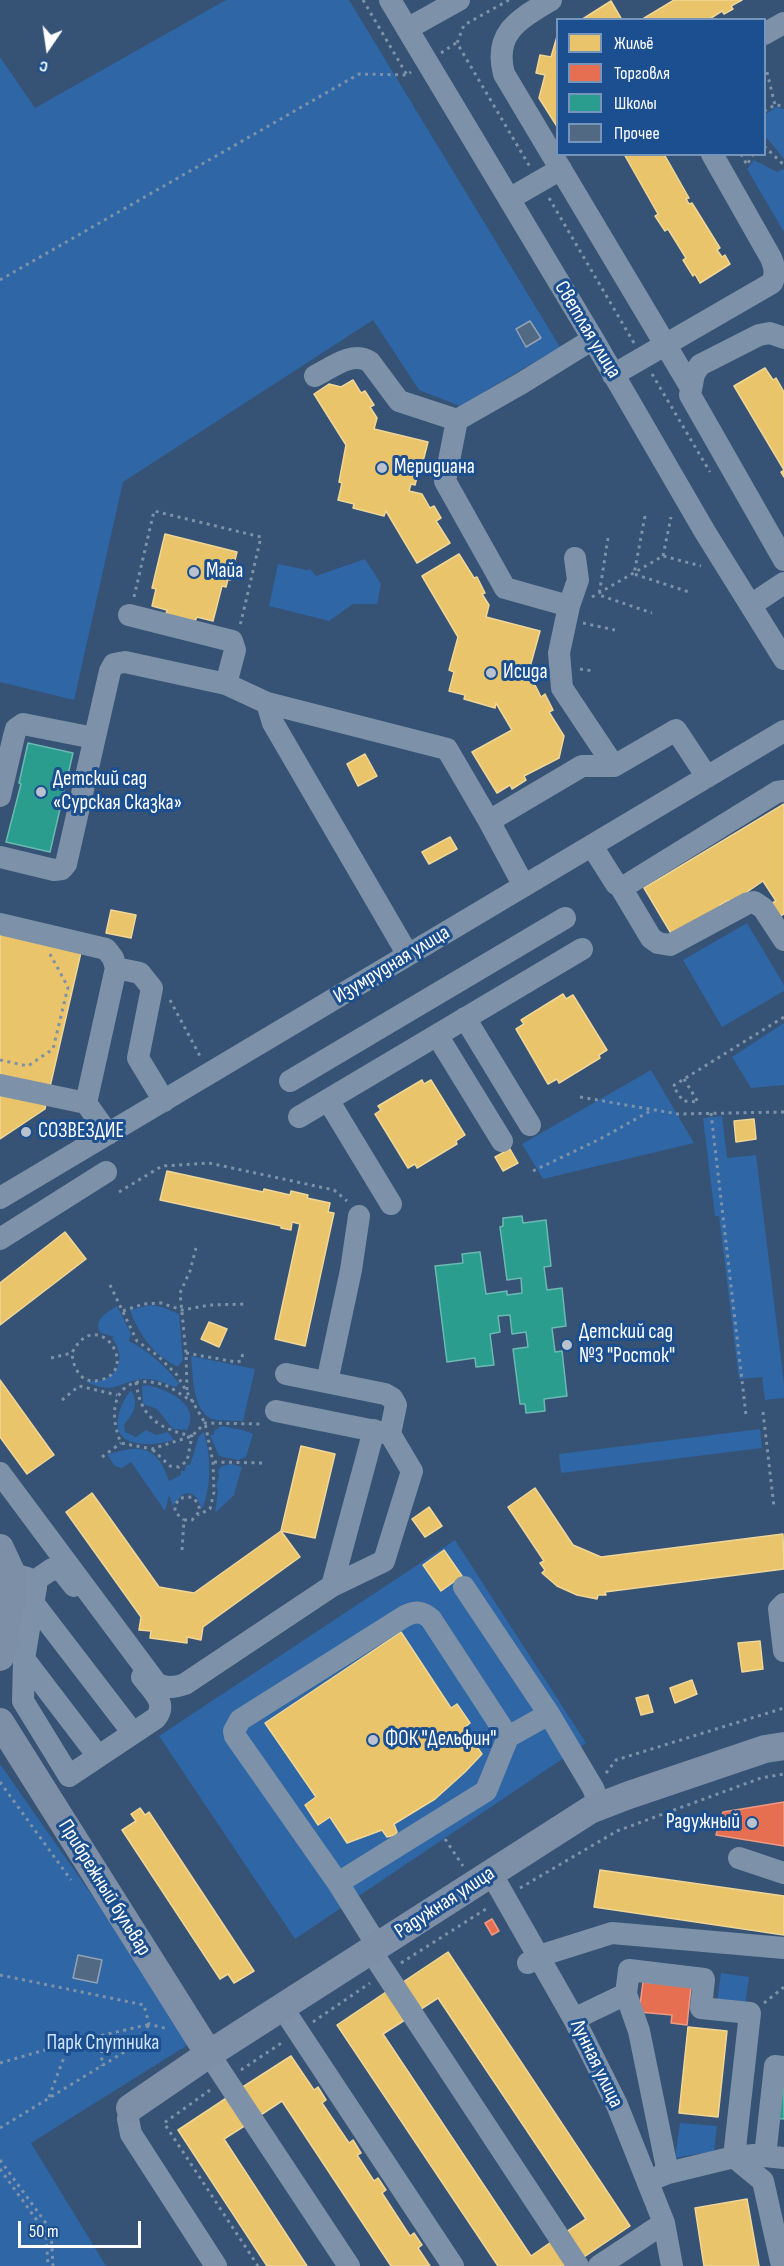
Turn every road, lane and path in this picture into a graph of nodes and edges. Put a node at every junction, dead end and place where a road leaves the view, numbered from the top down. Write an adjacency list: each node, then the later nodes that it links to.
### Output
1 (363, 0): 21 (path)
2 (390, 0): 7 (street, Светлая улица)
3 (459, 0): 7 (street)
4 (509, 0): 19 (path)
5 (552, 0): 18 (street)
6 (784, 23): 8 (street)
7 (407, 29): 20 (street, Светлая улица)
8 (766, 33)
9 (767, 72): 10 (path)
10 (775, 105): 11 (path); 12 (path)
11 (784, 106)
12 (766, 110)
13 (766, 147): 17 (path)
14 (713, 156): 24 (street)
15 (742, 156): 16 (path)
16 (752, 156)
17 (784, 165)
18 (561, 168): 19 (street); 24 (street)
19 (539, 182): 20 (street); 25 (path)
20 (509, 199): 22 (street, Светлая улица)
21 (0, 280)
22 (592, 339): 26 (street, Светлая улица); 29 (street)
23 (784, 339): 28 (street)
24 (666, 344): 25 (street); 28 (street)
25 (642, 357): 26 (street); 30 (path)
26 (613, 375): 42 (street, Светлая улица)
27 (315, 376): 29 (street)
28 (690, 386): 36 (street)
29 (457, 420): 44 (street)
30 (713, 477)
31 (645, 516): 38 (path)
32 (671, 517): 34 (path)
33 (608, 538): 41 (path)
34 (663, 556): 37 (path); 38 (path)
35 (575, 558): 44 (street)
36 (784, 560)
37 (701, 566)
38 (634, 574): 40 (path); 41 (path)
39 (784, 583): 42 (street)
40 (689, 592)
41 (599, 595): 43 (path); 44 (path)
42 (751, 605): 48 (street, Светлая улица)
43 (652, 613)
44 (574, 614): 46 (path); 53 (street)
45 (129, 615): 47 (street); 47 (path)
46 (615, 630)
47 (232, 641): 49 (street)
48 (784, 659)
49 (226, 684): 50 (street); 52 (street)
50 (267, 704): 57 (street); 67 (street)
51 (784, 731): 54 (street, Изумрудная улица)
52 (94, 738): 56 (street); 59 (street)
53 (614, 766): 54 (street); 57 (street)
54 (706, 777): 58 (street, Изумрудная улица)
55 (784, 791): 61 (street)
56 (0, 796)
57 (489, 820): 60 (street)
58 (592, 846): 60 (street, Изумрудная улица); 61 (street)
59 (0, 857)
60 (524, 886): 67 (street, Изумрудная улица)
61 (612, 888): 64 (street)
62 (565, 918): 76 (street)
63 (0, 924): 68 (street)
64 (784, 940)
65 (582, 949): 71 (street)
66 (48, 952): 73 (path)
67 (408, 955): 80 (street, Изумрудная улица)
68 (116, 968): 69 (street); 81 (street)
69 (152, 988): 74 (path); 80 (street)
70 (784, 1017): 75 (path)
71 (465, 1018): 72 (street); 86 (street)
72 (437, 1035): 79 (street); 88 (street)
73 (0, 1060)
74 (203, 1062)
75 (684, 1079): 75 (path)
76 (290, 1081)
77 (0, 1085): 81 (street)
78 (580, 1096): 82 (path)
79 (328, 1100): 85 (street); 93 (street)
80 (164, 1101): 87 (street, Изумрудная улица)
81 (86, 1103): 87 (street)
82 (653, 1110): 84 (path); 89 (path)
83 (784, 1112): 84 (path)
84 (711, 1113): 115 (path)
85 (299, 1117)
86 (530, 1125)
87 (108, 1134): 92 (street, Изумрудная улица)
88 (502, 1141)
89 (534, 1171)
90 (106, 1172): 95 (street)
91 (119, 1192): 94 (path)
92 (0, 1198)
93 (391, 1204)
94 (354, 1209): 108 (street)
95 (0, 1239)
96 (196, 1248): 99 (path)
97 (110, 1285): 100 (path)
98 (247, 1304): 99 (path)
99 (182, 1310): 100 (path); 102 (path)
100 (123, 1311): 110 (path)
101 (72, 1353): 104 (path); 106 (path); 106 (path)
102 (186, 1353): 103 (path); 110 (path)
103 (243, 1353)
104 (51, 1359)
105 (286, 1374): 108 (street)
106 (79, 1375): 109 (path)
107 (136, 1382): 111 (path); 113 (path); 119 (path)
108 (327, 1382): 118 (street)
109 (78, 1386): 111 (path); 112 (path)
110 (187, 1390): 113 (path)
111 (117, 1395): 120 (path)
112 (62, 1400)
113 (194, 1402): 117 (path)
114 (763, 1412): 126 (path)
115 (746, 1415)
116 (269, 1418): 117 (path); 118 (street)
117 (205, 1423): 119 (path); 123 (path)
118 (382, 1432): 131 (street); 131 (street)
119 (192, 1436): 121 (path); 121 (path)
120 (121, 1443): 121 (path); 122 (path)
121 (153, 1449)
122 (102, 1456)
123 (213, 1462): 124 (path); 127 (path)
124 (263, 1463)
125 (0, 1473): 131 (street)
126 (774, 1507)
127 (198, 1515): 128 (path); 128 (path)
128 (184, 1520): 130 (path)
129 (0, 1548): 132 (main road)
130 (182, 1550)
131 (332, 1586)
132 (26, 1587): 136 (street); 136 (main road); 139 (street); 139 (street)
133 (464, 1587): 137 (street)
134 (784, 1604): 135 (street)
135 (784, 1651)
136 (12, 1658): 142 (street); 143 (street)
137 (549, 1713): 140 (street); 145 (street)
138 (0, 1722): 144 (main road, Прибрежный бульвар)
139 (133, 1733): 142 (street)
140 (508, 1737): 146 (street); 150 (street)
141 (784, 1746): 145 (main road, Радужная улица)
142 (98, 1756): 143 (street)
143 (69, 1776): 144 (street)
144 (46, 1796): 165 (main road, Прибрежный бульвар)
145 (600, 1806): 148 (main road, Радужная улица)
146 (435, 1823): 148 (path); 150 (street)
147 (739, 1858): 149 (street)
148 (479, 1871): 152 (main road, Радужная улица); 154 (street, Лунная улица)
149 (784, 1873)
150 (338, 1883): 152 (street)
151 (510, 1932): 154 (street)
152 (376, 1948): 158 (main road, Радужная улица); 186 (street)
153 (784, 1948): 154 (street)
154 (533, 1959): 160 (street, Лунная улица); 170 (street)
155 (0, 1975): 161 (path)
156 (784, 1987): 159 (path)
157 (626, 1994): 159 (street); 160 (street); 178 (street)
158 (282, 2007): 165 (main road, Радужная улица); 185 (street)
159 (750, 2013): 174 (street)
160 (574, 2019): 178 (street, Лунная улица)
161 (149, 2024): 162 (path); 163 (path); 167 (path)
162 (175, 2032)
163 (101, 2036): 164 (path); 167 (path)
164 (69, 2043): 166 (path); 171 (path)
165 (209, 2054): 169 (street); 172 (main road, Радужная улица)
166 (0, 2063)
167 (102, 2066): 171 (path)
168 (784, 2067): 175 (street)
169 (226, 2080): 183 (path); 184 (street)
170 (592, 2080)
171 (48, 2099): 173 (path)
172 (130, 2108): 182 (street)
173 (0, 2128)
174 (734, 2157): 175 (street); 178 (street); 189 (street)
175 (775, 2157)
176 (0, 2160): 181 (path)
177 (0, 2169): 180 (path)
178 (658, 2177): 179 (street, Лунная улица)
179 (664, 2223): 187 (street); 188 (street, Лунная улица)
180 (48, 2266)
181 (53, 2266)
182 (216, 2266)
183 (257, 2266)
184 (349, 2266)
185 (453, 2266)
186 (578, 2266)
187 (598, 2266)
188 (672, 2266)
189 (782, 2266)

